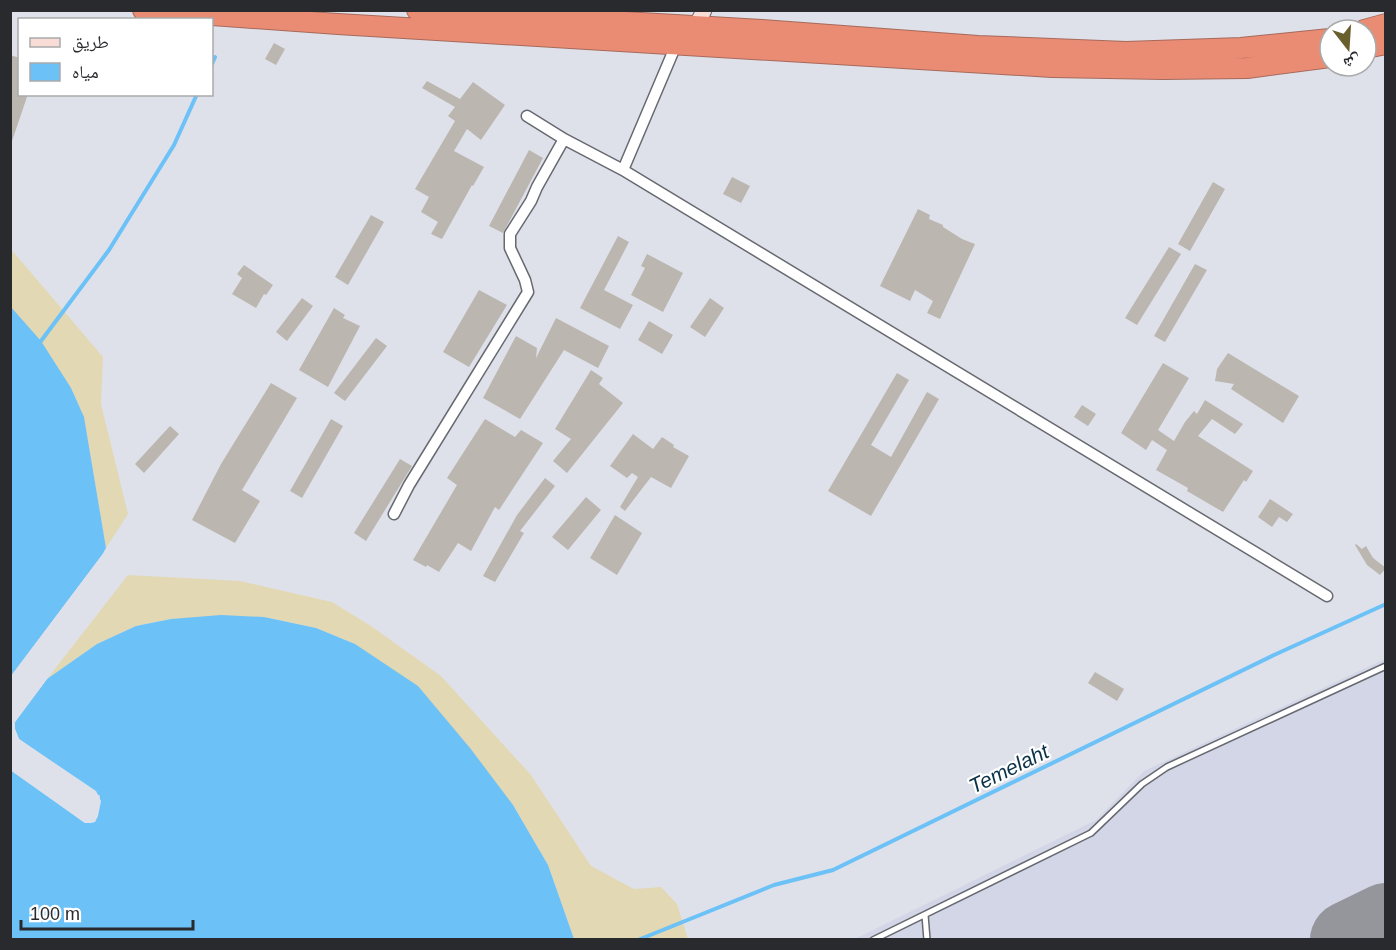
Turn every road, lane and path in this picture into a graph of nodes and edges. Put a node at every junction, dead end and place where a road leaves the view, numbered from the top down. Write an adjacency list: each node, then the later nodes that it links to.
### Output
1 (143, 10): 5 (highway)
2 (417, 10): 3 (highway)
3 (701, 18): 4 (highway); 5 (main road)
4 (1318, 40)
5 (681, 46): 6 (highway); 9 (street)
6 (1318, 59)
7 (527, 116): 8 (street)
8 (564, 139): 9 (street); 10 (street)
9 (624, 170): 11 (street)
10 (394, 514)
11 (1328, 596)
12 (1386, 666): 13 (lane)
13 (926, 915): 14 (lane); 15 (lane)
14 (873, 939)
15 (927, 939)

